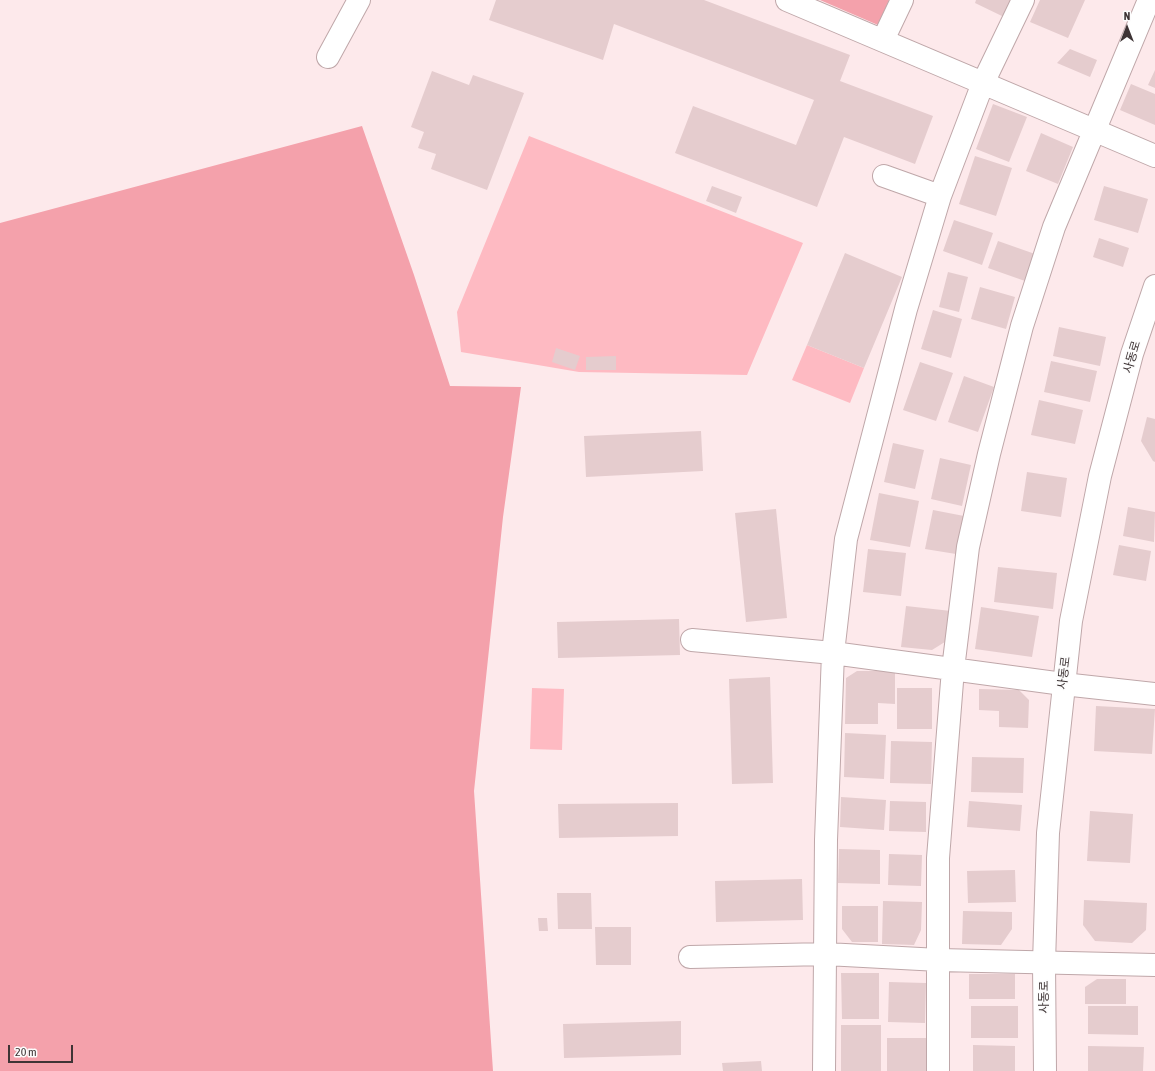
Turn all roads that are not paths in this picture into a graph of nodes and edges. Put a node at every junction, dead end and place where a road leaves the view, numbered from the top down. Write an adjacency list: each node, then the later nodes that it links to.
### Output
1 (359, 0): 7 (street)
2 (787, 0): 6 (street)
3 (902, 0): 6 (street)
4 (1023, 0): 8 (street)
5 (1150, 0): 9 (street)
6 (883, 40): 8 (street)
7 (328, 57)
8 (983, 83): 9 (street); 12 (street)
9 (1094, 130): 10 (street); 16 (street)
10 (1155, 156)
11 (884, 176): 12 (street)
12 (940, 196): 15 (street)
13 (1155, 286): 17 (street, 사동로)
14 (692, 640): 15 (street)
15 (833, 653): 16 (street); 19 (street)
16 (953, 669): 17 (street); 21 (street)
17 (1063, 684): 18 (street); 22 (street, 사동로)
18 (1155, 694)
19 (826, 954): 20 (street); 21 (street); 24 (street)
20 (690, 957)
21 (939, 960): 22 (street); 25 (street)
22 (1044, 963): 23 (street); 26 (street, 사동로)
23 (1155, 965)
24 (824, 1071)
25 (938, 1071)
26 (1045, 1071)

